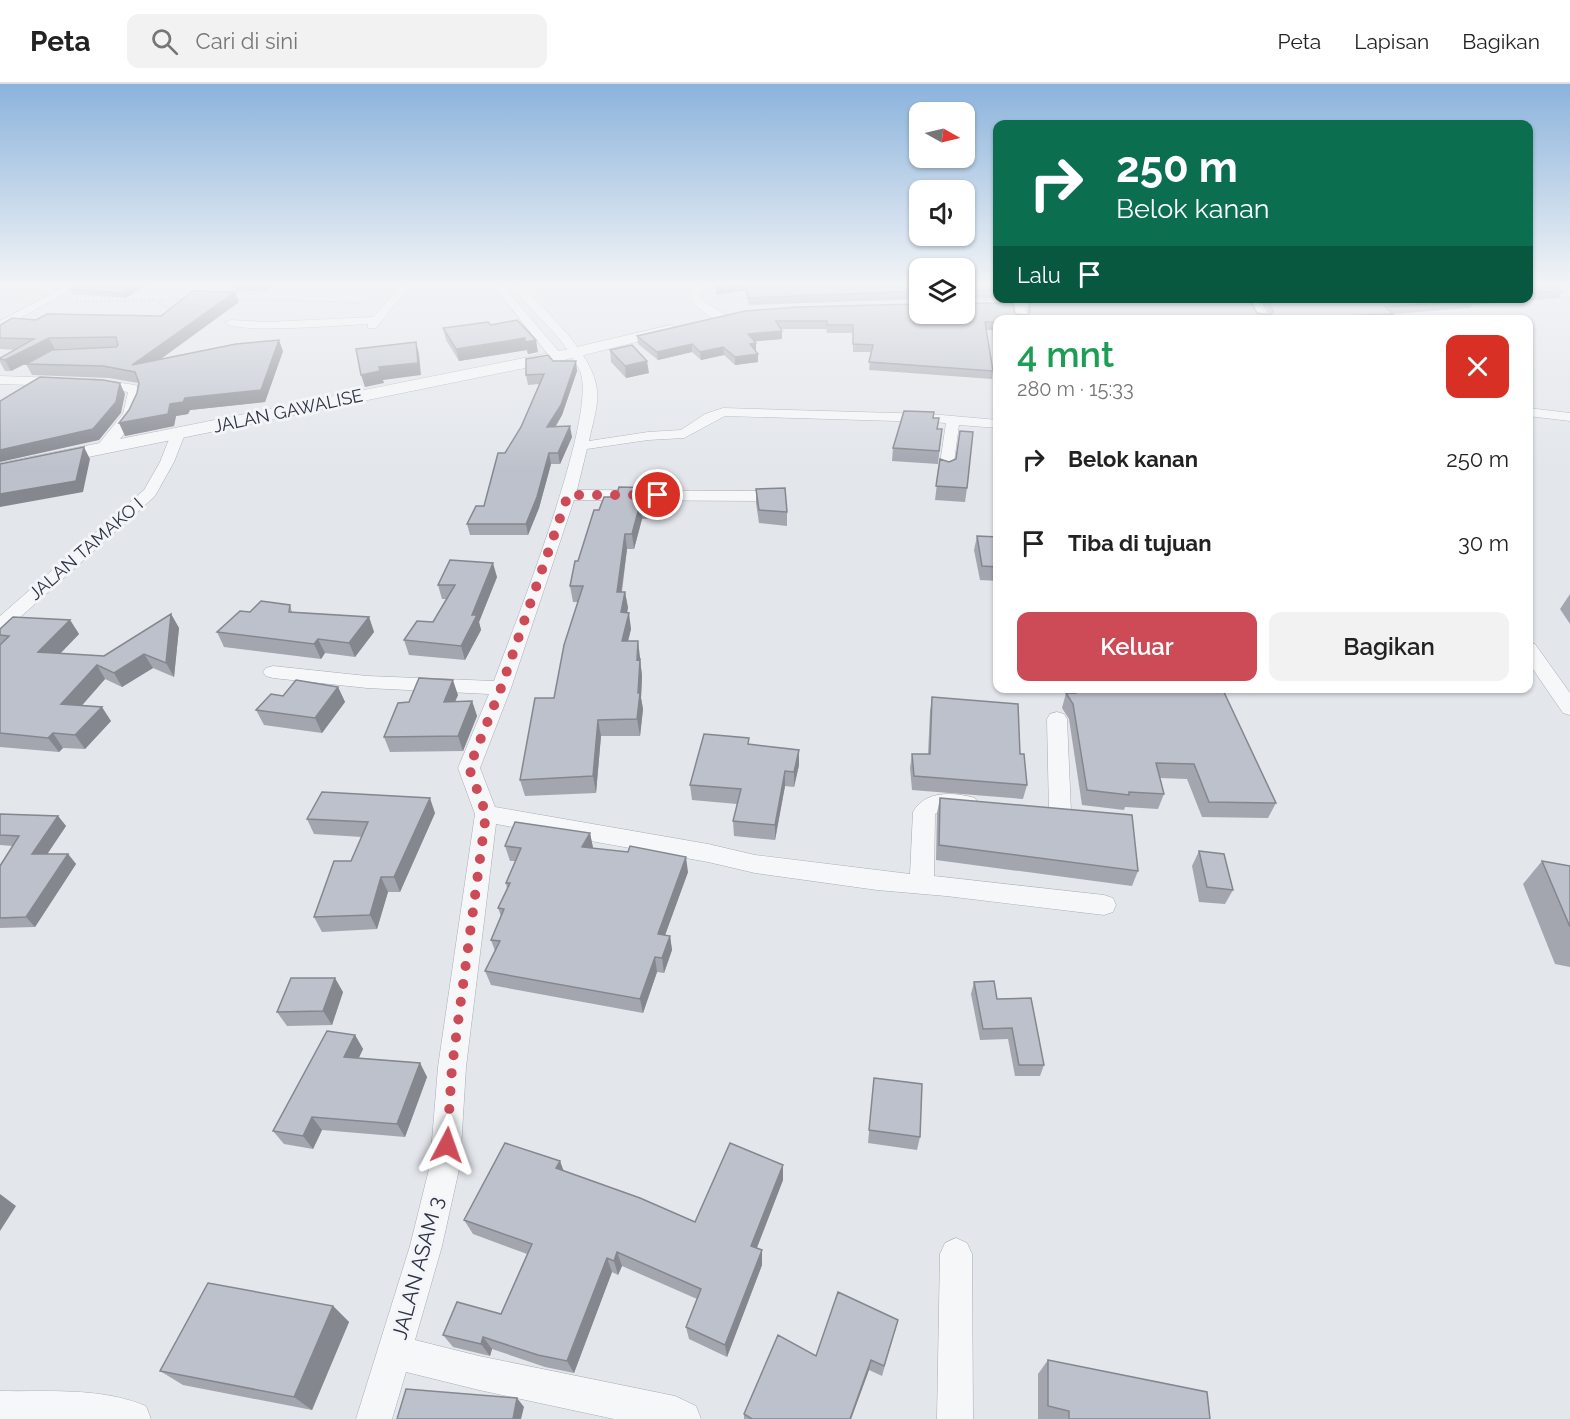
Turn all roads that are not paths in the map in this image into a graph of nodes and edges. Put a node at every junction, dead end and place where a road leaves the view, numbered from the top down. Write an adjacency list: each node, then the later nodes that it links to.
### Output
1 (556, 344): 4 (street)
2 (559, 344): 4 (street)
3 (608, 344): 4 (street, JALAN GAWALISE)
4 (566, 354): 11 (street, JALAN GAWALISE); 12 (street, JALAN ASAM 3)
5 (29, 368): 6 (street)
6 (4, 380): 13 (street)
7 (1533, 413): 8 (street)
8 (1570, 417)
9 (953, 420): 10 (street); 12 (street); 15 (street)
10 (993, 424)
11 (177, 434): 13 (street, JALAN GAWALISE); 18 (street, JALAN TAMAKO I)
12 (581, 446): 16 (street, JALAN ASAM 3)
13 (103, 447): 14 (street, JALAN GAWALISE)
14 (0, 468)
15 (946, 470)
16 (568, 495): 17 (street); 21 (street, JALAN ASAM 3)
17 (771, 496)
18 (0, 626)
19 (1533, 655): 22 (street)
20 (273, 672): 21 (street)
21 (501, 688): 26 (street, JALAN ASAM 3)
22 (1570, 708)
23 (1057, 719): 25 (street)
24 (993, 807): 27 (street)
25 (1060, 812)
26 (486, 814): 27 (street); 30 (street, JALAN ASAM 3)
27 (922, 884): 28 (street)
28 (1104, 905)
29 (956, 1254): 35 (street)
30 (394, 1352): 33 (street, JALAN ASAM 3); 34 (street)
31 (0, 1409): 32 (street)
32 (133, 1419)
33 (374, 1419)
34 (683, 1419)
35 (955, 1419)

